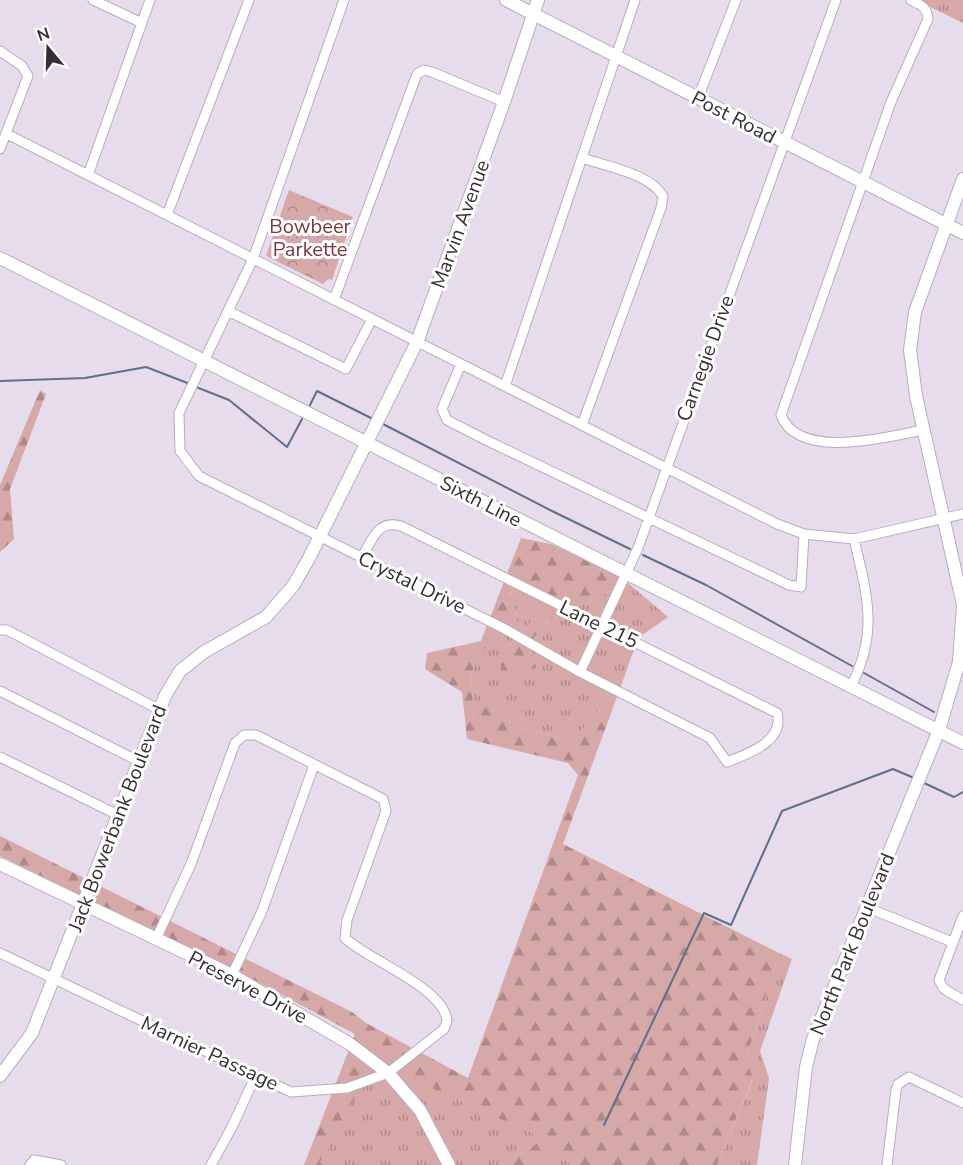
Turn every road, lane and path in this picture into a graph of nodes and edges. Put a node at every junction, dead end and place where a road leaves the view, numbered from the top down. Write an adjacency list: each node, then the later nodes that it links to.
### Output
1 (93, 0): 12 (street)
2 (150, 0): 12 (street)
3 (249, 0): 24 (street)
4 (344, 0): 28 (street, Crystal Drive)
5 (506, 0): 11 (street, Post Road)
6 (538, 0): 11 (street, Marvin Avenue)
7 (635, 0): 14 (street)
8 (736, 0): 15 (street)
9 (836, 0): 18 (street, Carnegie Drive)
10 (911, 0): 23 (street)
11 (532, 14): 14 (street, Post Road); 16 (street, Marvin Avenue)
12 (142, 23): 21 (street)
13 (0, 51): 17 (street)
14 (617, 57): 15 (street, Post Road); 20 (street)
15 (698, 98): 18 (street, Post Road)
16 (504, 102): 29 (street); 32 (street, Marvin Avenue)
17 (7, 134): 19 (street); 21 (street)
18 (783, 142): 23 (street, Post Road); 39 (street, Carnegie Drive)
19 (0, 149)
20 (583, 158): 35 (street); 36 (street)
21 (88, 175): 24 (street)
22 (963, 179): 25 (street, North Park Boulevard)
23 (863, 182): 25 (street, Post Road); 37 (street)
24 (167, 215): 28 (street)
25 (946, 225): 26 (street, Post Road); 37 (street, North Park Boulevard)
26 (963, 233)
27 (0, 258): 33 (street, Sixth Line)
28 (253, 259): 29 (street); 30 (street, Crystal Drive)
29 (334, 300): 31 (street)
30 (228, 311): 31 (street); 33 (street, Crystal Drive)
31 (372, 319): 32 (street)
32 (417, 342): 34 (street); 38 (street, Marvin Avenue)
33 (204, 361): 38 (street, Sixth Line); 44 (street, Crystal Drive)
34 (461, 364): 35 (street); 41 (street)
35 (505, 386): 36 (street)
36 (582, 425): 39 (street)
37 (923, 430): 42 (street, North Park Boulevard)
38 (367, 442): 44 (street, Jack Bowerbank Boulevard); 47 (street, Sixth Line)
39 (666, 468): 41 (street, Carnegie Drive); 43 (street)
40 (963, 514): 42 (street)
41 (650, 516): 43 (street); 47 (street, Carnegie Drive)
42 (944, 518): 45 (street); 48 (street, North Park Boulevard)
43 (804, 534): 45 (street)
44 (320, 537): 46 (street, Crystal Drive); 54 (street, Jack Bowerbank Boulevard)
45 (854, 539): 52 (street)
46 (362, 557): 49 (street, Lane 215); 51 (street, Crystal Drive)
47 (627, 574): 49 (street, Carnegie Drive); 52 (street, Sixth Line)
48 (963, 605): 55 (street, North Park Boulevard)
49 (602, 626): 51 (street, Carnegie Drive); 59 (street, Lane 215)
50 (0, 630): 54 (street)
51 (580, 672): 59 (street, Crystal Drive)
52 (851, 686): 55 (street, Sixth Line)
53 (0, 691): 58 (street)
54 (158, 708): 58 (street, Jack Bowerbank Boulevard)
55 (939, 730): 56 (street, Sixth Line); 64 (street, North Park Boulevard)
56 (963, 743)
57 (0, 757): 61 (street)
58 (138, 761): 61 (street, Jack Bowerbank Boulevard)
59 (727, 762)
60 (314, 765): 66 (street, Marnier Passage); 69 (street); 72 (street, Marnier Passage)
61 (118, 815): 63 (street, Jack Bowerbank Boulevard)
62 (0, 864): 63 (street, Preserve Drive)
63 (84, 904): 66 (street, Preserve Drive); 70 (street, Jack Bowerbank Boulevard)
64 (866, 907): 67 (street); 80 (street, North Park Boulevard)
65 (963, 916): 67 (street)
66 (156, 939): 69 (street, Preserve Drive)
67 (952, 942): 71 (street)
68 (0, 953): 70 (street, Marnier Passage)
69 (232, 975): 72 (street, Preserve Drive)
70 (54, 979): 73 (street, Marnier Passage); 74 (street, Jack Bowerbank Boulevard)
71 (963, 1000)
72 (388, 1072): 73 (street, Marnier Passage); 79 (street, Preserve Drive)
73 (256, 1075): 78 (street)
74 (0, 1076)
75 (963, 1104): 81 (street)
76 (30, 1165): 77 (street)
77 (62, 1165)
78 (211, 1165)
79 (449, 1165)
80 (795, 1165)
81 (887, 1165)

